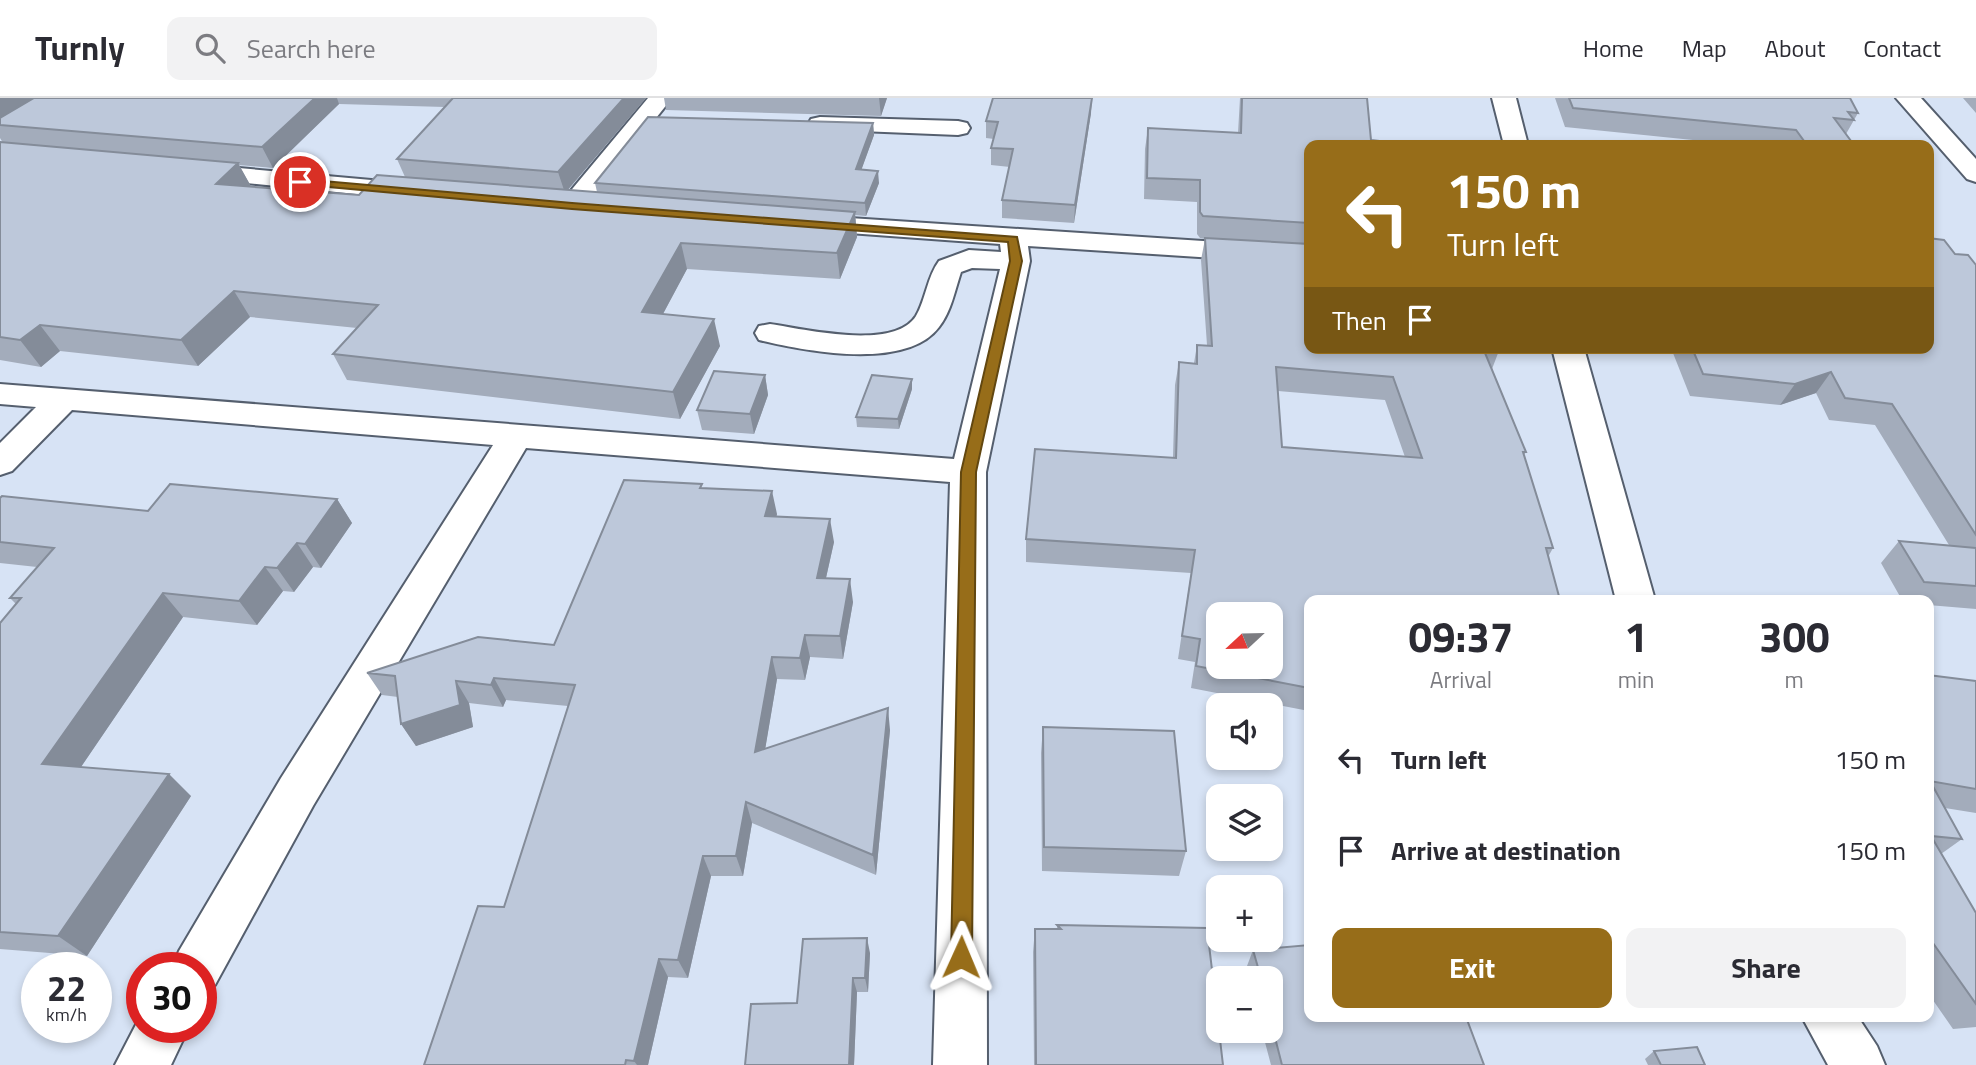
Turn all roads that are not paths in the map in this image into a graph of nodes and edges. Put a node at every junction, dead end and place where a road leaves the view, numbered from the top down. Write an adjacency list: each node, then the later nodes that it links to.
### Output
1 (1504, 98): 6 (street)
2 (1908, 98): 8 (street)
3 (666, 109): 11 (street)
4 (794, 123): 5 (street)
5 (958, 128)
6 (1516, 140)
7 (163, 170): 9 (street)
8 (1976, 174)
9 (436, 194)
10 (545, 204): 11 (street)
11 (572, 206): 12 (street)
12 (600, 208)
13 (779, 222): 14 (street)
14 (1015, 250): 15 (street); 16 (street); 22 (street)
15 (1304, 256)
16 (770, 333)
17 (1570, 354): 23 (street)
18 (0, 394): 19 (street)
19 (64, 399): 20 (street); 21 (street)
20 (516, 436): 22 (street); 24 (street)
21 (0, 463)
22 (968, 472): 28 (street)
23 (1635, 595)
24 (206, 952)
25 (1831, 1022): 29 (street)
26 (154, 1043): 27 (street)
27 (142, 1065)
28 (960, 1065)
29 (1858, 1065)

